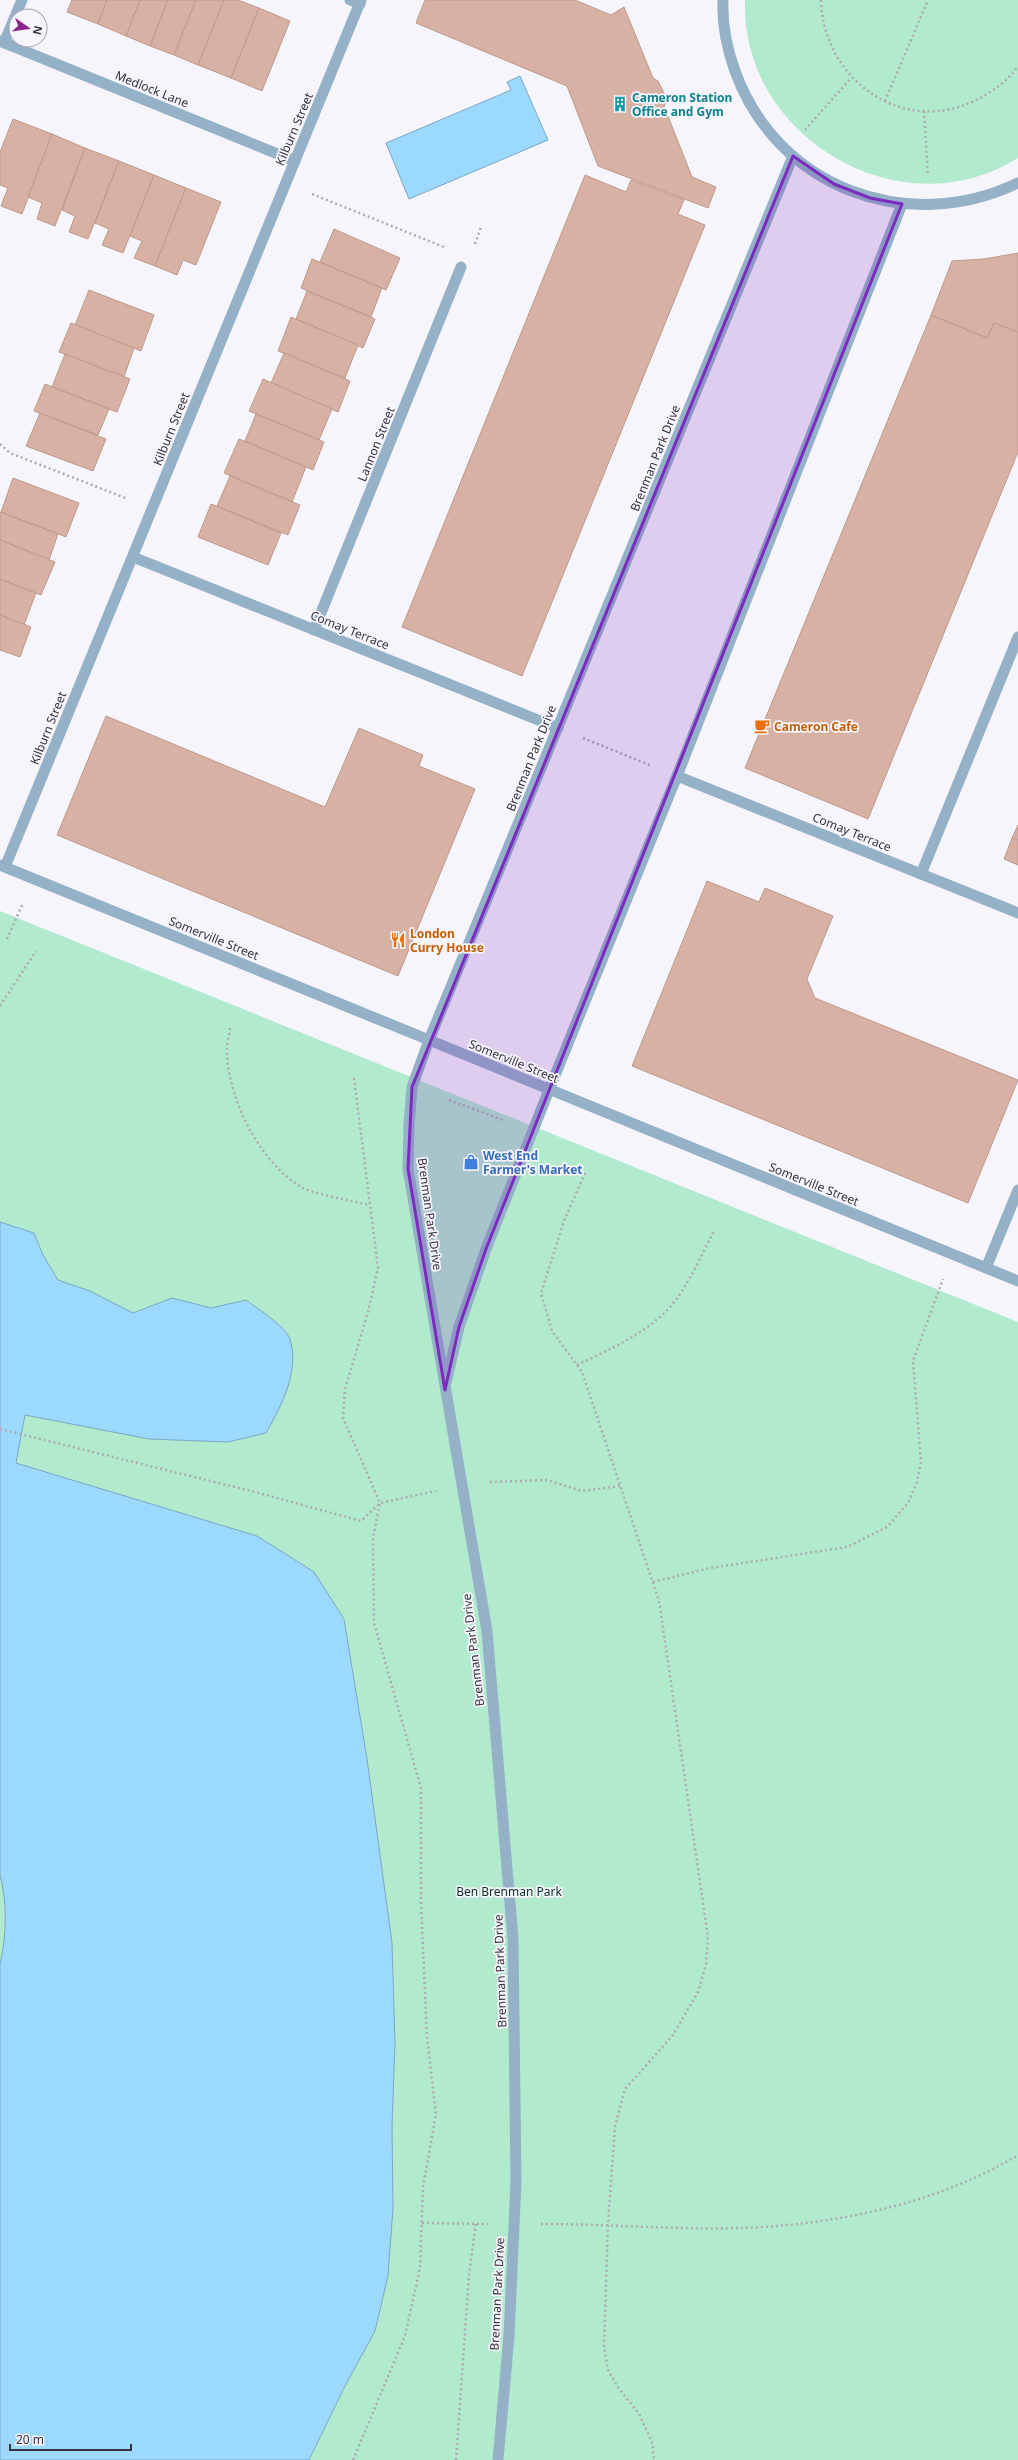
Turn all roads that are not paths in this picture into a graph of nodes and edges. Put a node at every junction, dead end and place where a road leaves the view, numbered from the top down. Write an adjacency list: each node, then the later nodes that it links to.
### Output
1 (22, 0): 4 (street)
2 (723, 0): 5 (street)
3 (357, 1): 6 (street, Kilburn Street)
4 (2, 42): 6 (street, Medlock Lane)
5 (793, 156): 8 (street); 13 (street, Brenman Park Drive)
6 (295, 161): 10 (street, Kilburn Street)
7 (1018, 183): 8 (street)
8 (902, 204): 14 (street, Brenman Park Drive)
9 (461, 267): 11 (street, Lannon Street)
10 (133, 557): 11 (street, Comay Terrace); 15 (street, Kilburn Street)
11 (314, 630): 13 (street, Comay Terrace)
12 (1018, 637): 16 (street)
13 (558, 728): 18 (street, Brenman Park Drive)
14 (677, 776): 16 (street, Comay Terrace); 19 (street, Brenman Park Drive)
15 (3, 866): 18 (street, Somerville Street)
16 (921, 874): 17 (street, Comay Terrace)
17 (1018, 913)
18 (429, 1040): 19 (street, Somerville Street); 23 (street, Brenman Park Drive)
19 (549, 1090): 21 (street, Somerville Street); 23 (street, Brenman Park Drive)
20 (1018, 1190): 21 (street)
21 (986, 1268): 22 (street, Somerville Street)
22 (1018, 1281)
23 (445, 1390): 24 (street, Brenman Park Drive)
24 (498, 2460)

